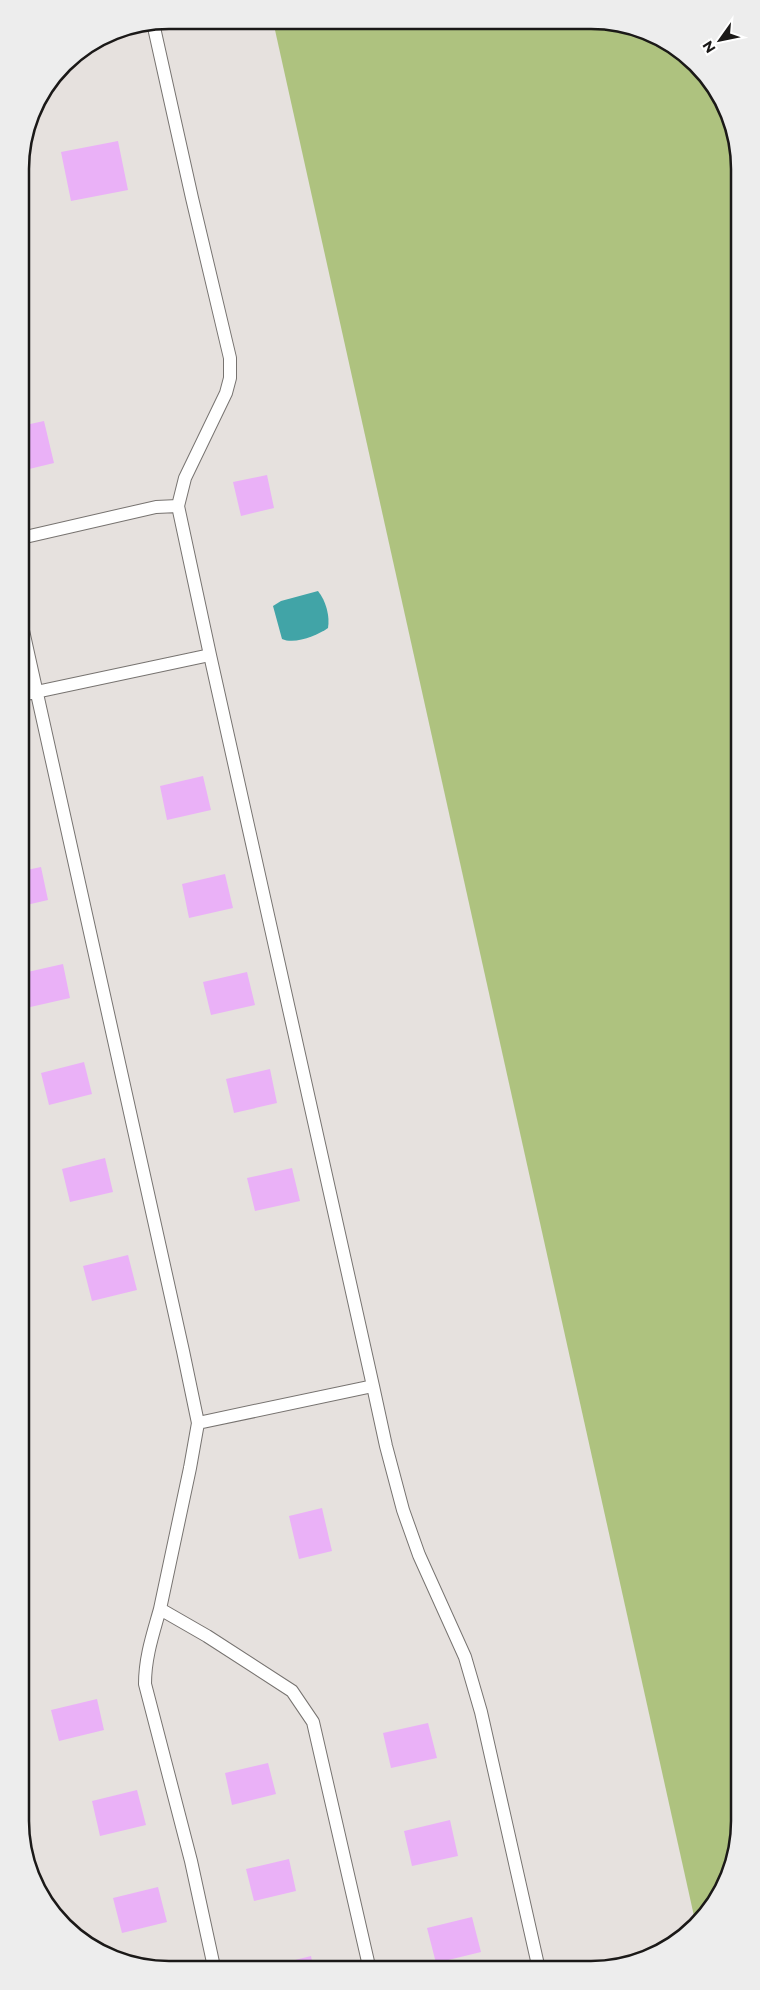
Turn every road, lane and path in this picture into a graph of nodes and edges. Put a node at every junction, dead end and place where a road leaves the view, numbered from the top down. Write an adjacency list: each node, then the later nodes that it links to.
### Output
1 (154, 30): 2 (lane)
2 (178, 506): 3 (lane); 4 (lane)
3 (29, 536)
4 (210, 655): 6 (lane); 8 (lane)
5 (29, 659): 6 (lane)
6 (36, 692): 7 (lane); 9 (lane)
7 (29, 694)
8 (373, 1386): 9 (lane); 13 (lane)
9 (198, 1423): 10 (lane)
10 (160, 1609): 11 (lane); 12 (lane)
11 (213, 1961)
12 (368, 1961)
13 (537, 1961)

